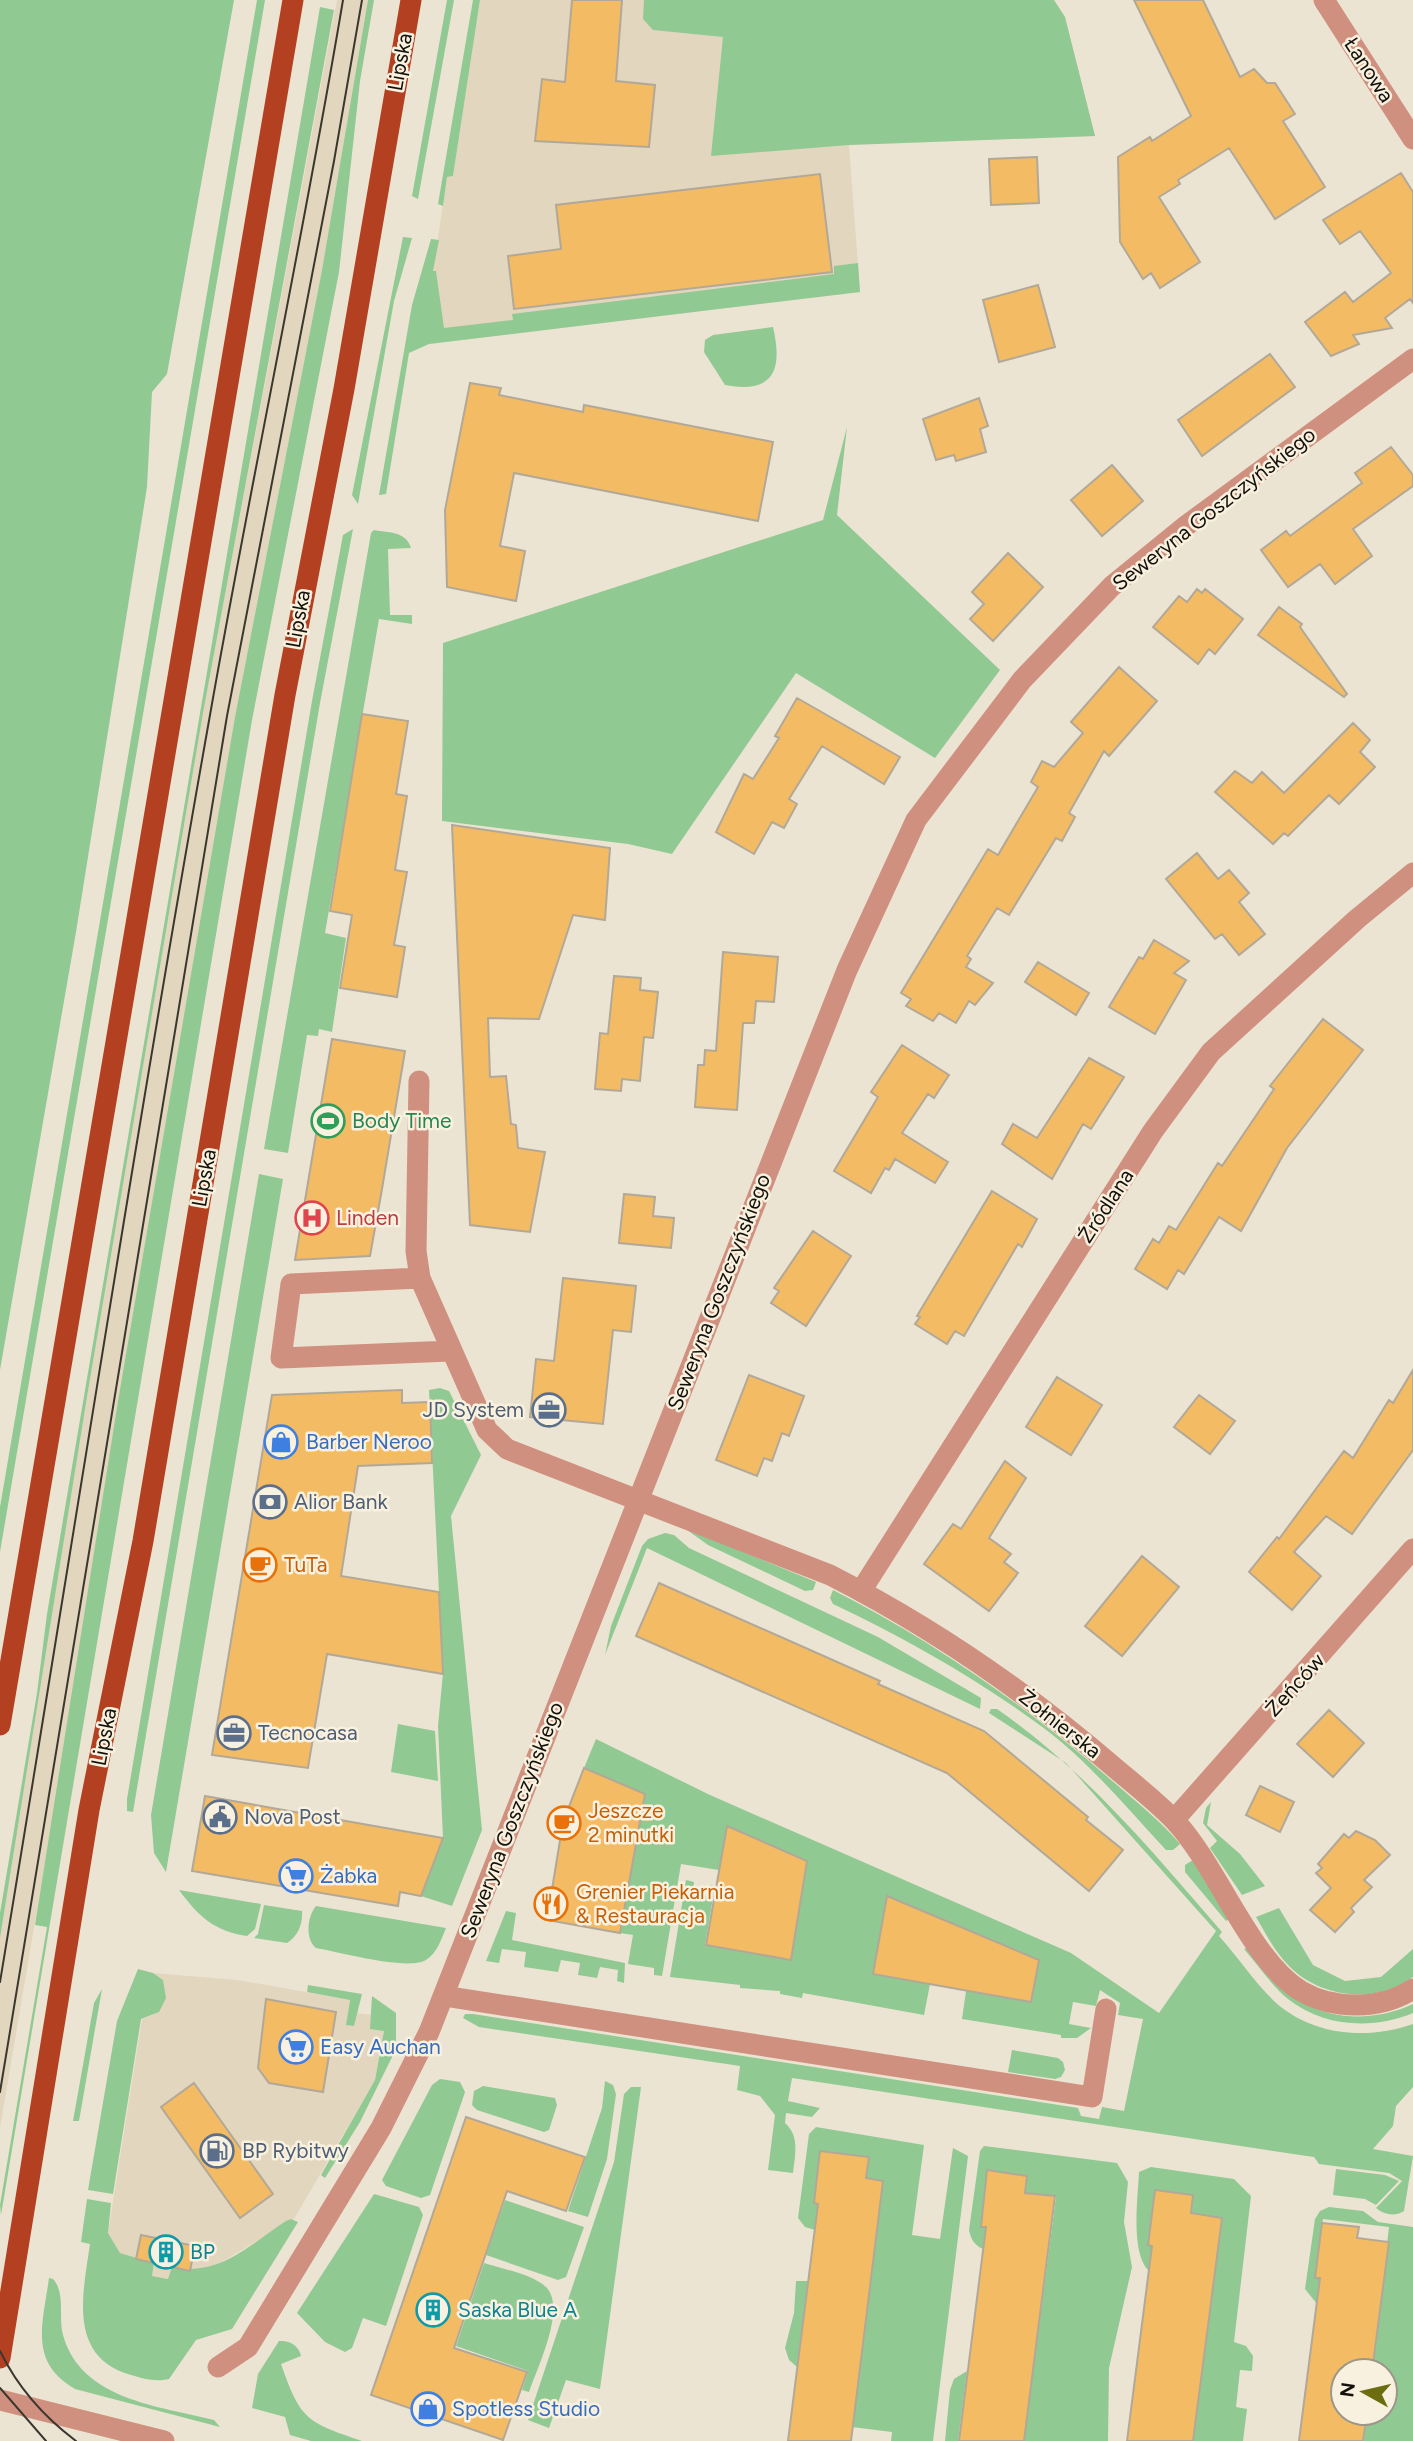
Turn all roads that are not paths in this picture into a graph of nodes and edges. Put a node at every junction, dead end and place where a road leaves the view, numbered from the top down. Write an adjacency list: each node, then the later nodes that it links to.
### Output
1 (293, 0): 13 (main road)
2 (411, 0): 18 (main road, Lipska)
3 (1324, 0): 4 (street, Łanowa)
4 (1413, 139)
5 (1413, 359): 10 (street, Seweryna Goszczyńskiego)
6 (1413, 873): 12 (street, Źródlana)
7 (419, 1081): 8 (street, Żołnierska)
8 (420, 1278): 9 (street, Żołnierska); 9 (street)
9 (450, 1351): 10 (street, Żołnierska)
10 (638, 1500): 12 (street, Żołnierska); 16 (street, Seweryna Goszczyńskiego)
11 (1413, 1549): 14 (street, Żeńców)
12 (861, 1591): 14 (street, Żołnierska)
13 (0, 1725)
14 (1174, 1820): 15 (street, Żołnierska)
15 (1413, 1989)
16 (444, 1996): 17 (street); 19 (street, Seweryna Goszczyńskiego)
17 (1106, 2008)
18 (0, 2357)
19 (218, 2367)
20 (0, 2400): 21 (street)
21 (164, 2441)

